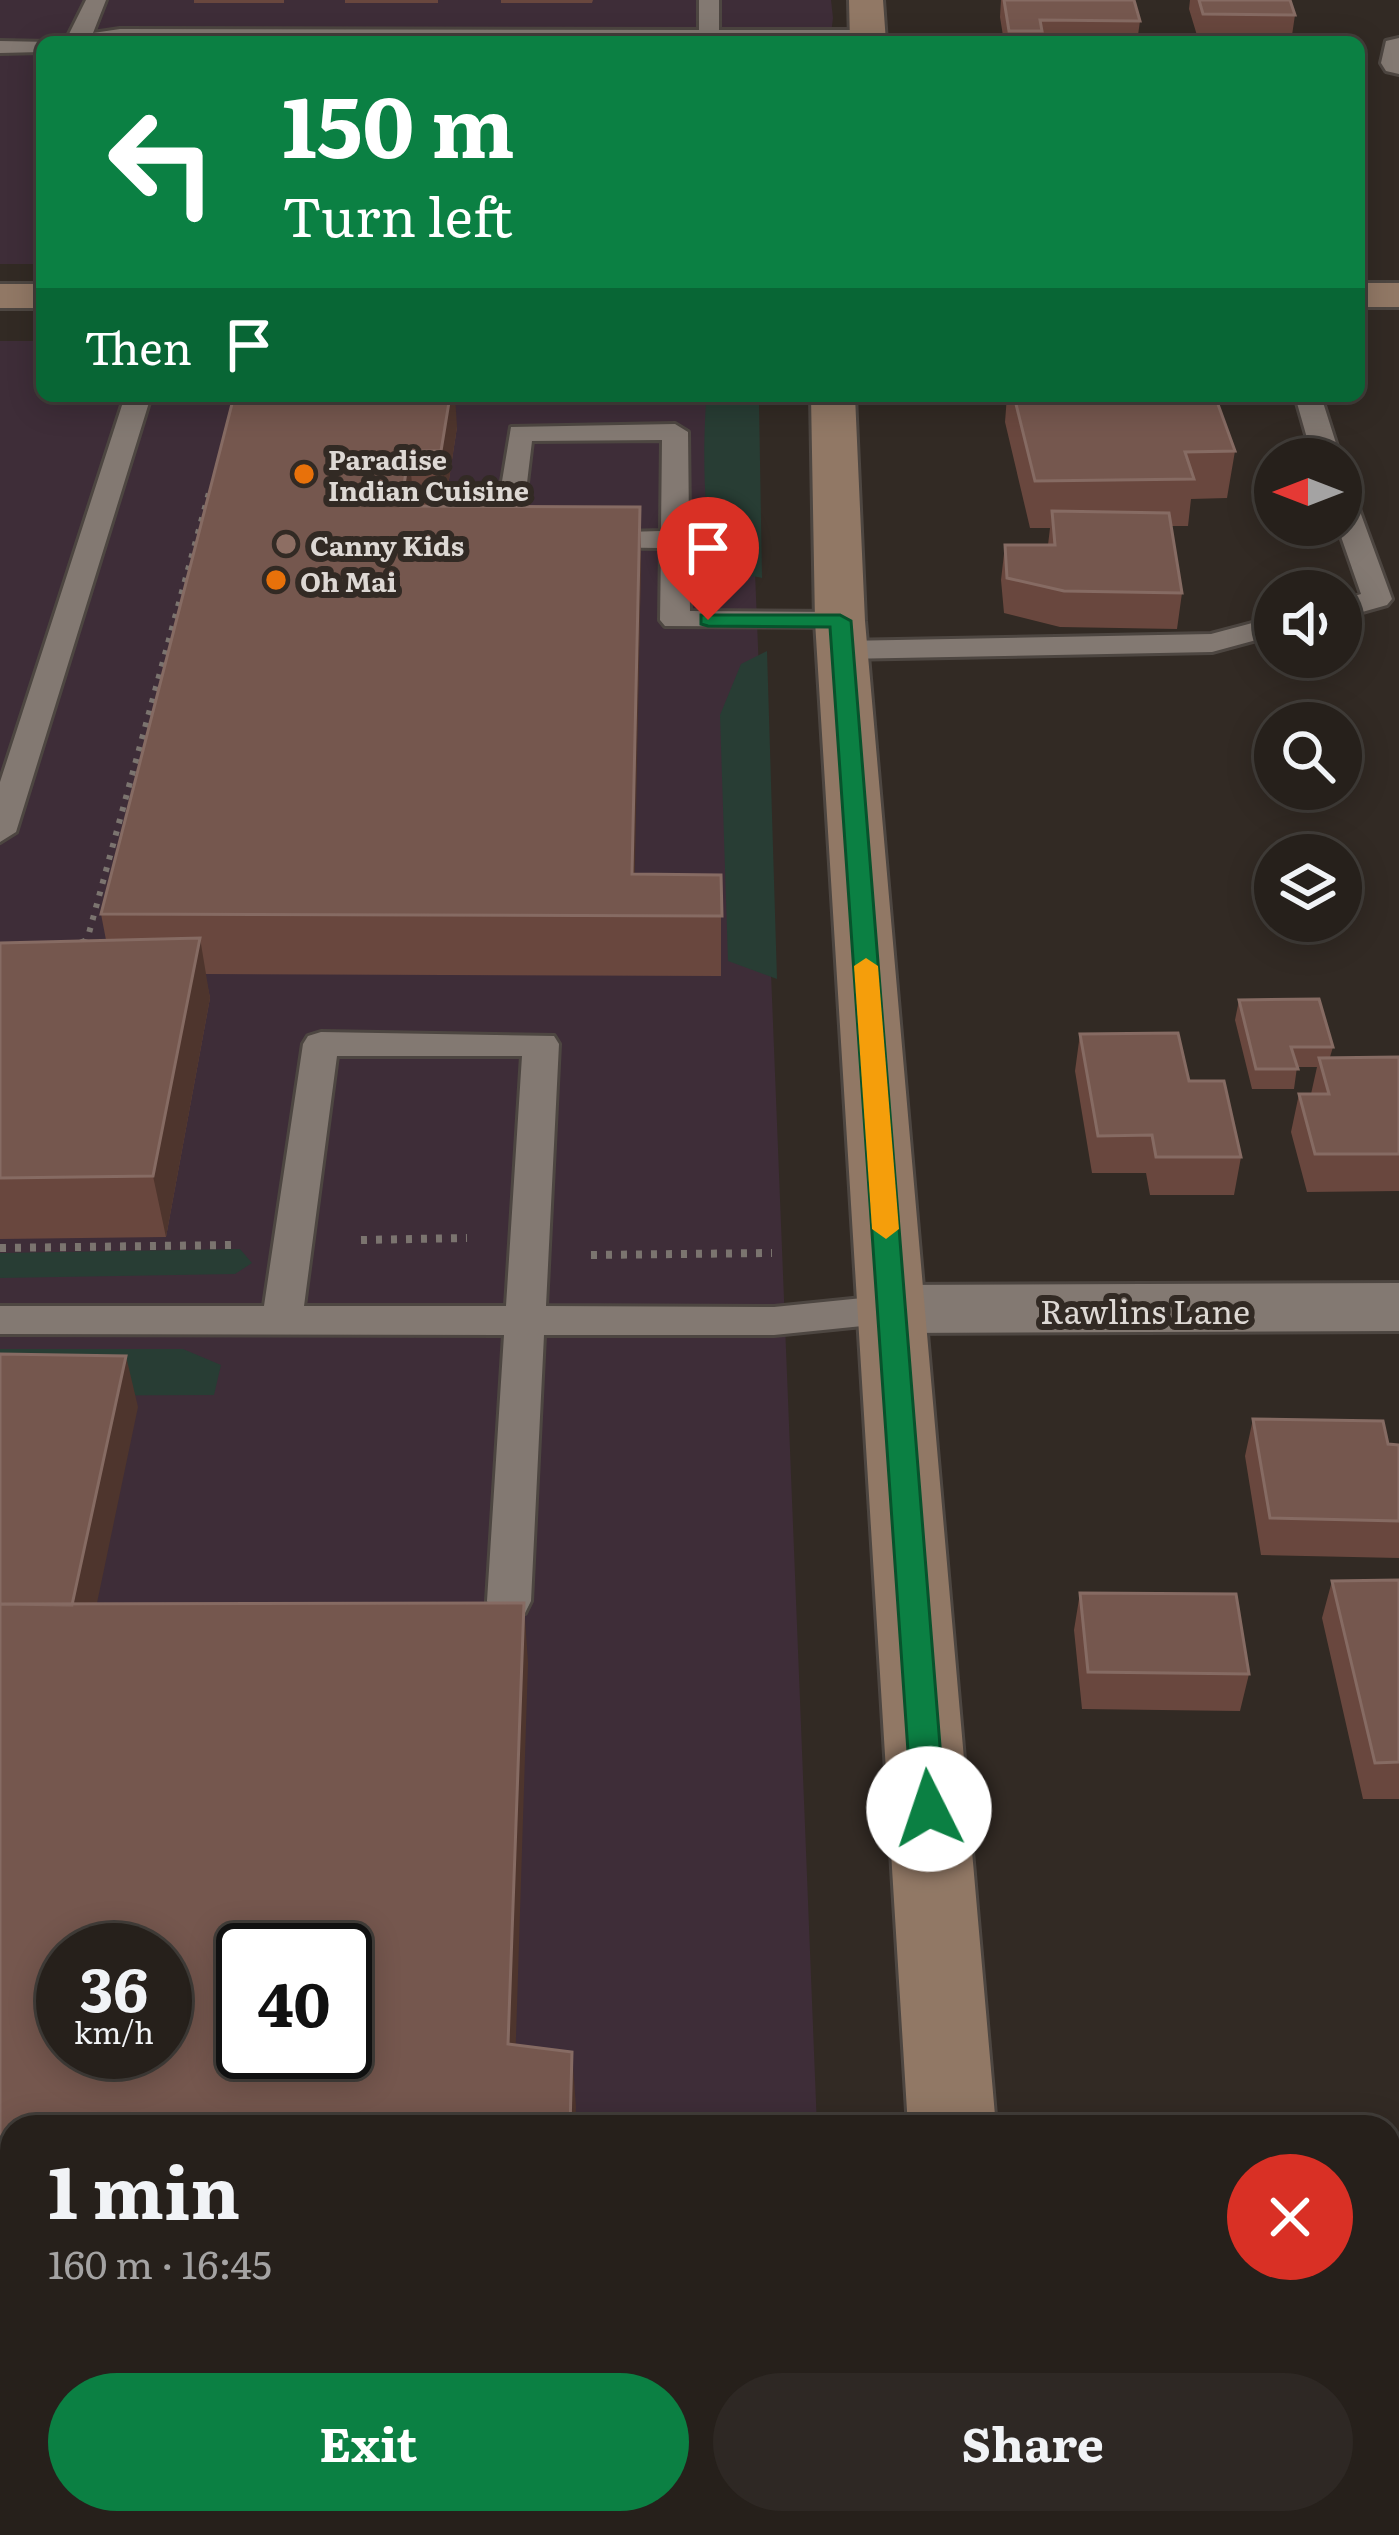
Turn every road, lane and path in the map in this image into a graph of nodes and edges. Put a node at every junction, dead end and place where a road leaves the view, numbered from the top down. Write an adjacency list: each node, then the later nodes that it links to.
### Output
1 (96, 0): 4 (lane)
2 (709, 0): 7 (lane)
3 (866, 0): 8 (street)
4 (80, 36)
5 (114, 36): 6 (lane)
6 (218, 36)
7 (709, 36)
8 (867, 36)
9 (36, 46): 10 (lane)
10 (0, 47)
11 (1399, 49): 12 (street)
12 (1399, 63)
13 (1365, 295): 14 (street)
14 (1399, 295)
15 (0, 296): 16 (street)
16 (36, 296)
17 (136, 402): 27 (lane)
18 (833, 402): 26 (street)
19 (1310, 402): 20 (lane)
20 (1321, 438)
21 (210, 487): 28 (path)
22 (677, 539): 22 (lane); 26 (lane)
23 (1358, 546): 24 (lane)
24 (1362, 603)
25 (1254, 632): 26 (lane)
26 (841, 636): 36 (street)
27 (0, 832)
28 (64, 944)
29 (482, 1238): 30 (path)
30 (361, 1240)
31 (246, 1245): 32 (path)
32 (0, 1248)
33 (772, 1253): 34 (path)
34 (584, 1255)
35 (1399, 1307): 36 (street, Rawlins Lane)
36 (892, 1310): 39 (lane); 41 (street)
37 (0, 1320): 38 (lane)
38 (282, 1320): 39 (lane); 39 (lane)
39 (525, 1321): 40 (lane)
40 (509, 1601)
41 (951, 2115)

